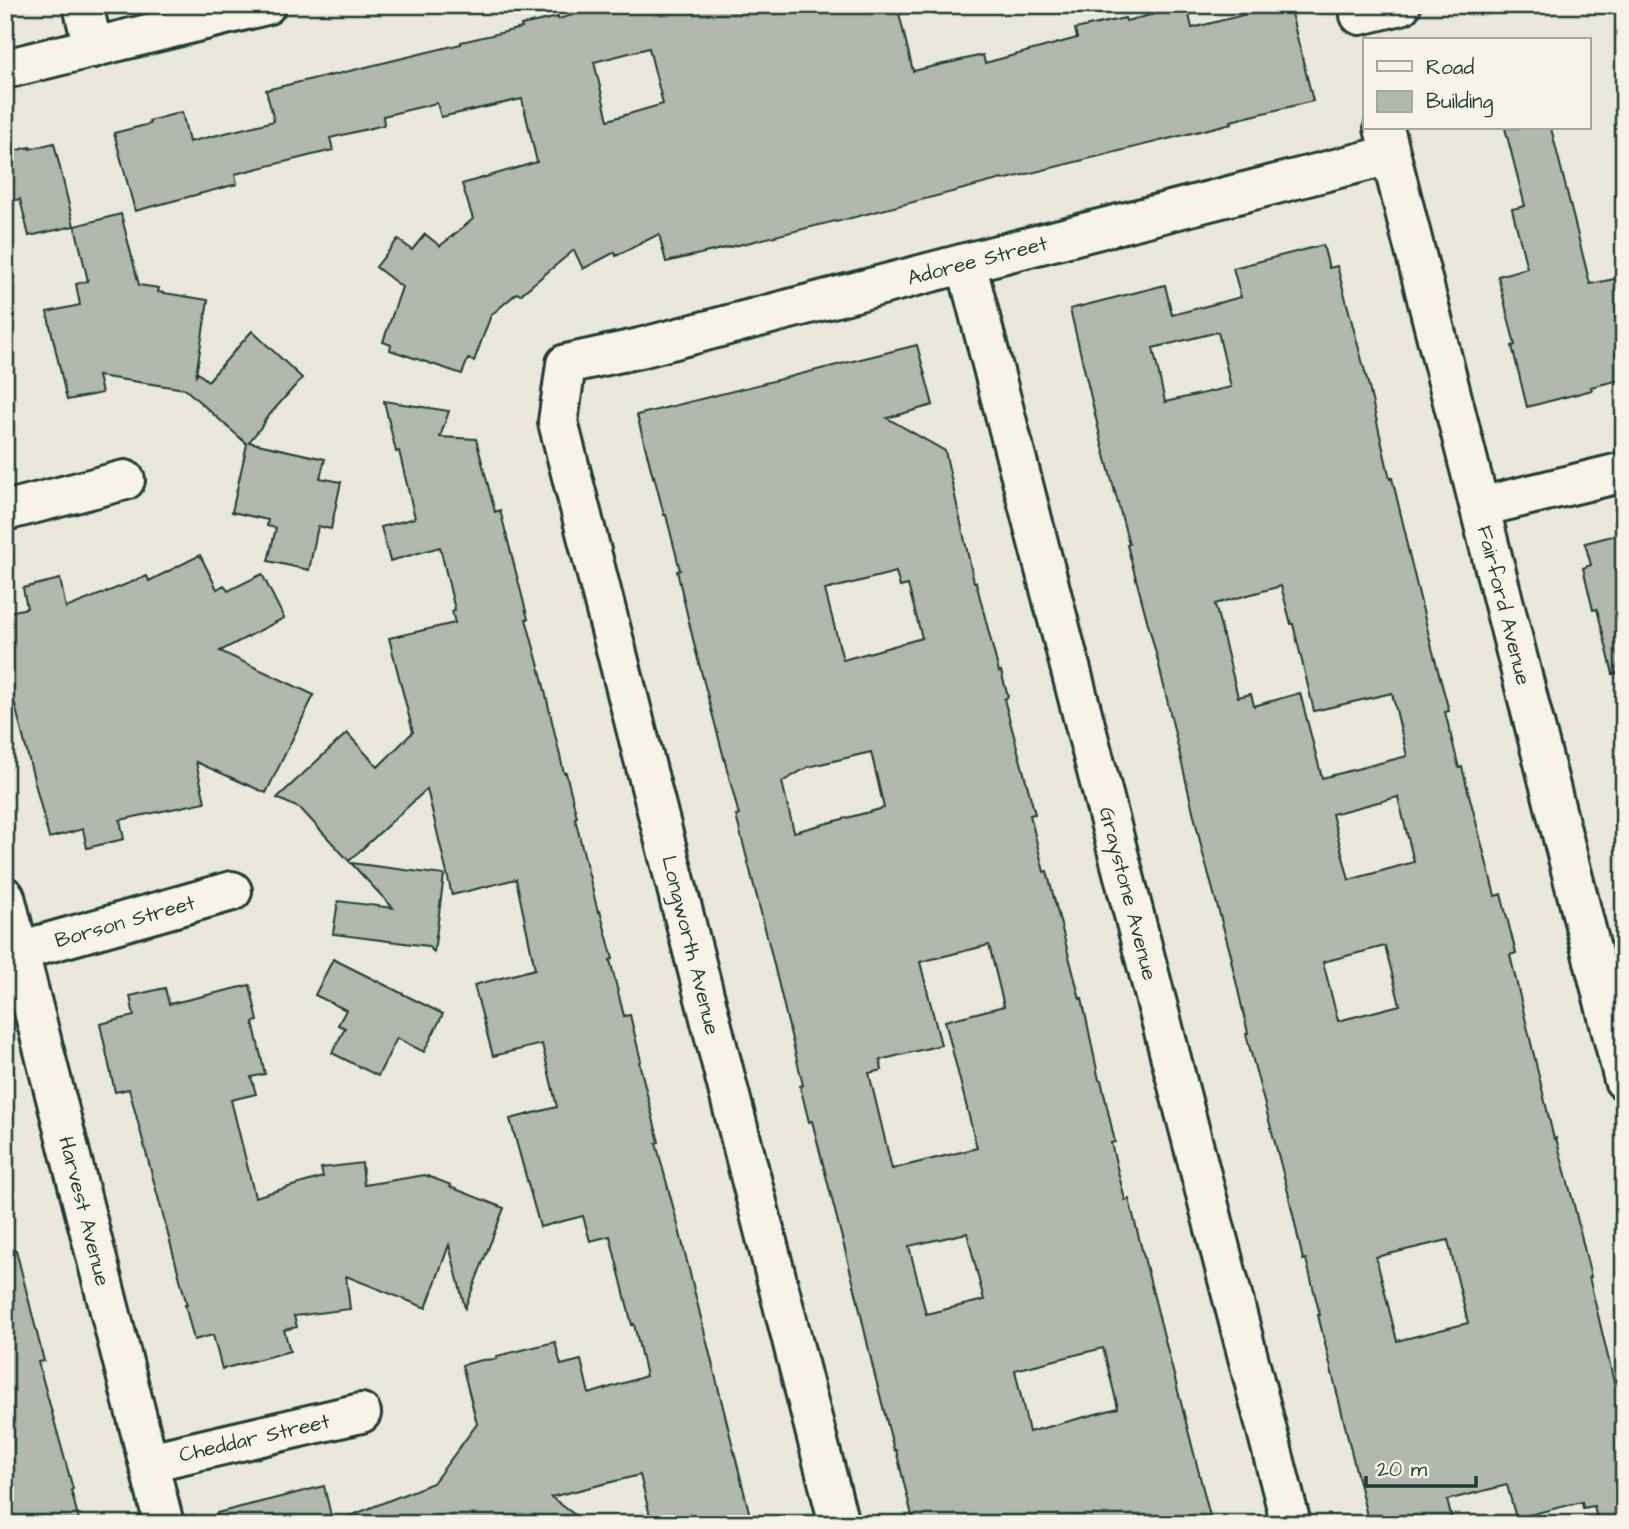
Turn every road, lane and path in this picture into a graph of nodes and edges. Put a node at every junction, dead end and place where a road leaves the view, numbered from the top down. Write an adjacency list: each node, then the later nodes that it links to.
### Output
1 (83, 5): 5 (street)
2 (265, 5): 5 (street)
3 (1401, 5): 4 (street)
4 (1361, 20)
5 (93, 48): 6 (street)
6 (5, 69)
7 (1387, 141): 8 (street, Adoree Street); 12 (street, Fairford Avenue)
8 (966, 263): 9 (street, Adoree Street); 22 (street, Graystone Avenue)
9 (566, 364): 21 (street, Longworth Avenue)
10 (1624, 472): 12 (street)
11 (125, 480): 13 (street)
12 (1480, 508): 17 (street, Fairford Avenue)
13 (5, 511)
14 (232, 891): 16 (street, Borson Street)
15 (5, 897): 16 (street, Harvest Avenue)
16 (19, 951): 19 (street, Harvest Avenue)
17 (1624, 1080)
18 (361, 1413): 19 (street, Cheddar Street)
19 (149, 1462): 20 (street, Harvest Avenue)
20 (164, 1524)
21 (839, 1524)
22 (1292, 1524)

